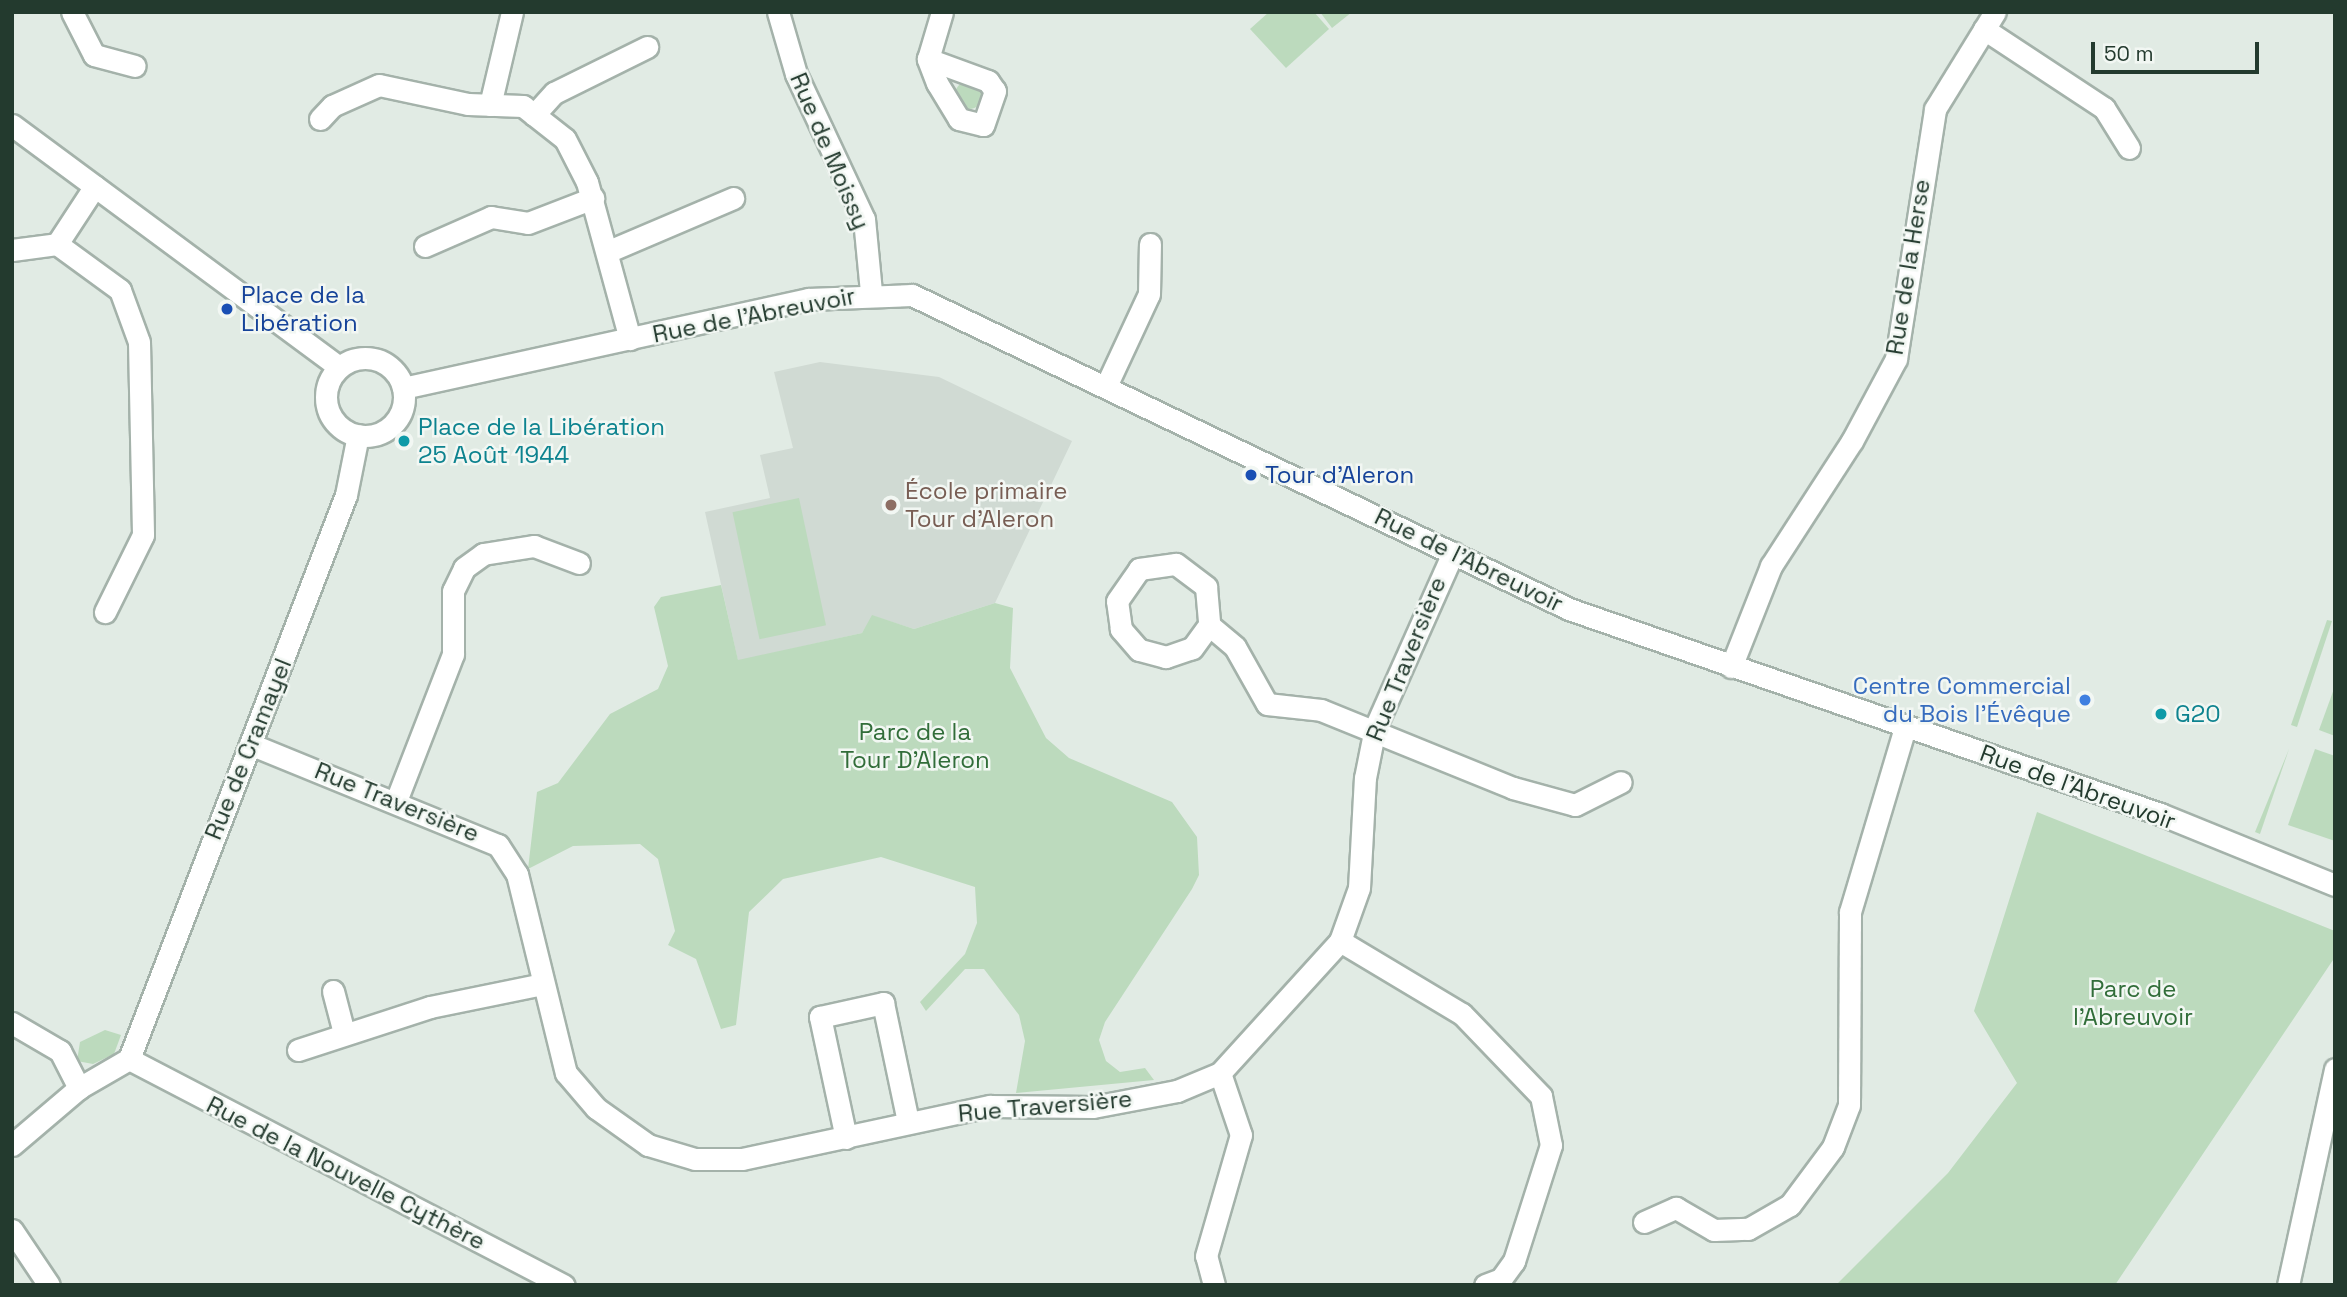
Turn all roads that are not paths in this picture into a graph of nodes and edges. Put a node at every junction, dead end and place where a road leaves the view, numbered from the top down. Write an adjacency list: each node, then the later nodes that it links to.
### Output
1 (72, 12): 8 (street)
2 (512, 12): 9 (street)
3 (778, 12): 22 (street, Rue de Moissy)
4 (942, 12): 7 (street)
5 (1989, 21): 13 (street); 32 (street, Rue de la Herse)
6 (647, 47): 10 (street)
7 (928, 59)
8 (135, 66)
9 (490, 105): 10 (street); 11 (street)
10 (534, 115): 15 (street)
11 (320, 119)
12 (12, 125): 14 (street)
13 (2129, 148)
14 (94, 186): 17 (street); 24 (street)
15 (593, 198): 19 (street); 21 (street)
16 (733, 198): 21 (street)
17 (57, 244): 20 (street); 30 (street)
18 (1150, 244): 25 (street)
19 (425, 246)
20 (12, 250)
21 (608, 251): 23 (street)
22 (871, 292): 23 (street, Rue de l'Abreuvoir); 25 (street, Rue de l'Abreuvoir)
23 (630, 339): 26 (street, Rue de l'Abreuvoir)
24 (340, 368): 26 (street); 27 (street)
25 (1107, 384): 28 (street, Rue de l'Abreuvoir)
26 (403, 388): 27 (street)
27 (358, 435): 35 (street, Rue de Cramayel)
28 (1453, 553): 32 (street, Rue de l'Abreuvoir); 34 (street, Rue Traversière)
29 (579, 563): 37 (street)
30 (105, 612)
31 (1209, 625): 31 (street); 34 (street)
32 (1731, 667): 33 (street, Rue de l'Abreuvoir)
33 (1905, 727): 38 (street, Rue de l'Abreuvoir); 52 (street)
34 (1375, 728): 36 (street); 39 (street, Rue Traversière)
35 (250, 744): 37 (street, Rue Traversière); 45 (street, Rue de Cramayel)
36 (1621, 782)
37 (396, 801): 40 (street, Rue Traversière)
38 (2335, 885)
39 (1340, 941): 47 (street, Rue Traversière); 57 (street)
40 (542, 984): 43 (street); 50 (street, Rue Traversière)
41 (333, 992): 43 (street)
42 (12, 1023): 48 (street)
43 (344, 1033): 44 (street)
44 (298, 1050)
45 (129, 1059): 48 (street); 55 (street, Rue de la Nouvelle Cythère)
46 (2335, 1069): 58 (street)
47 (1220, 1073): 49 (street, Rue Traversière); 56 (street)
48 (79, 1087): 51 (street)
49 (908, 1122): 50 (street, Rue Traversière); 50 (street)
50 (846, 1138)
51 (12, 1145)
52 (1644, 1222)
53 (12, 1230): 54 (street)
54 (49, 1285)
55 (564, 1285)
56 (1214, 1285)
57 (1485, 1285)
58 (2288, 1285)

